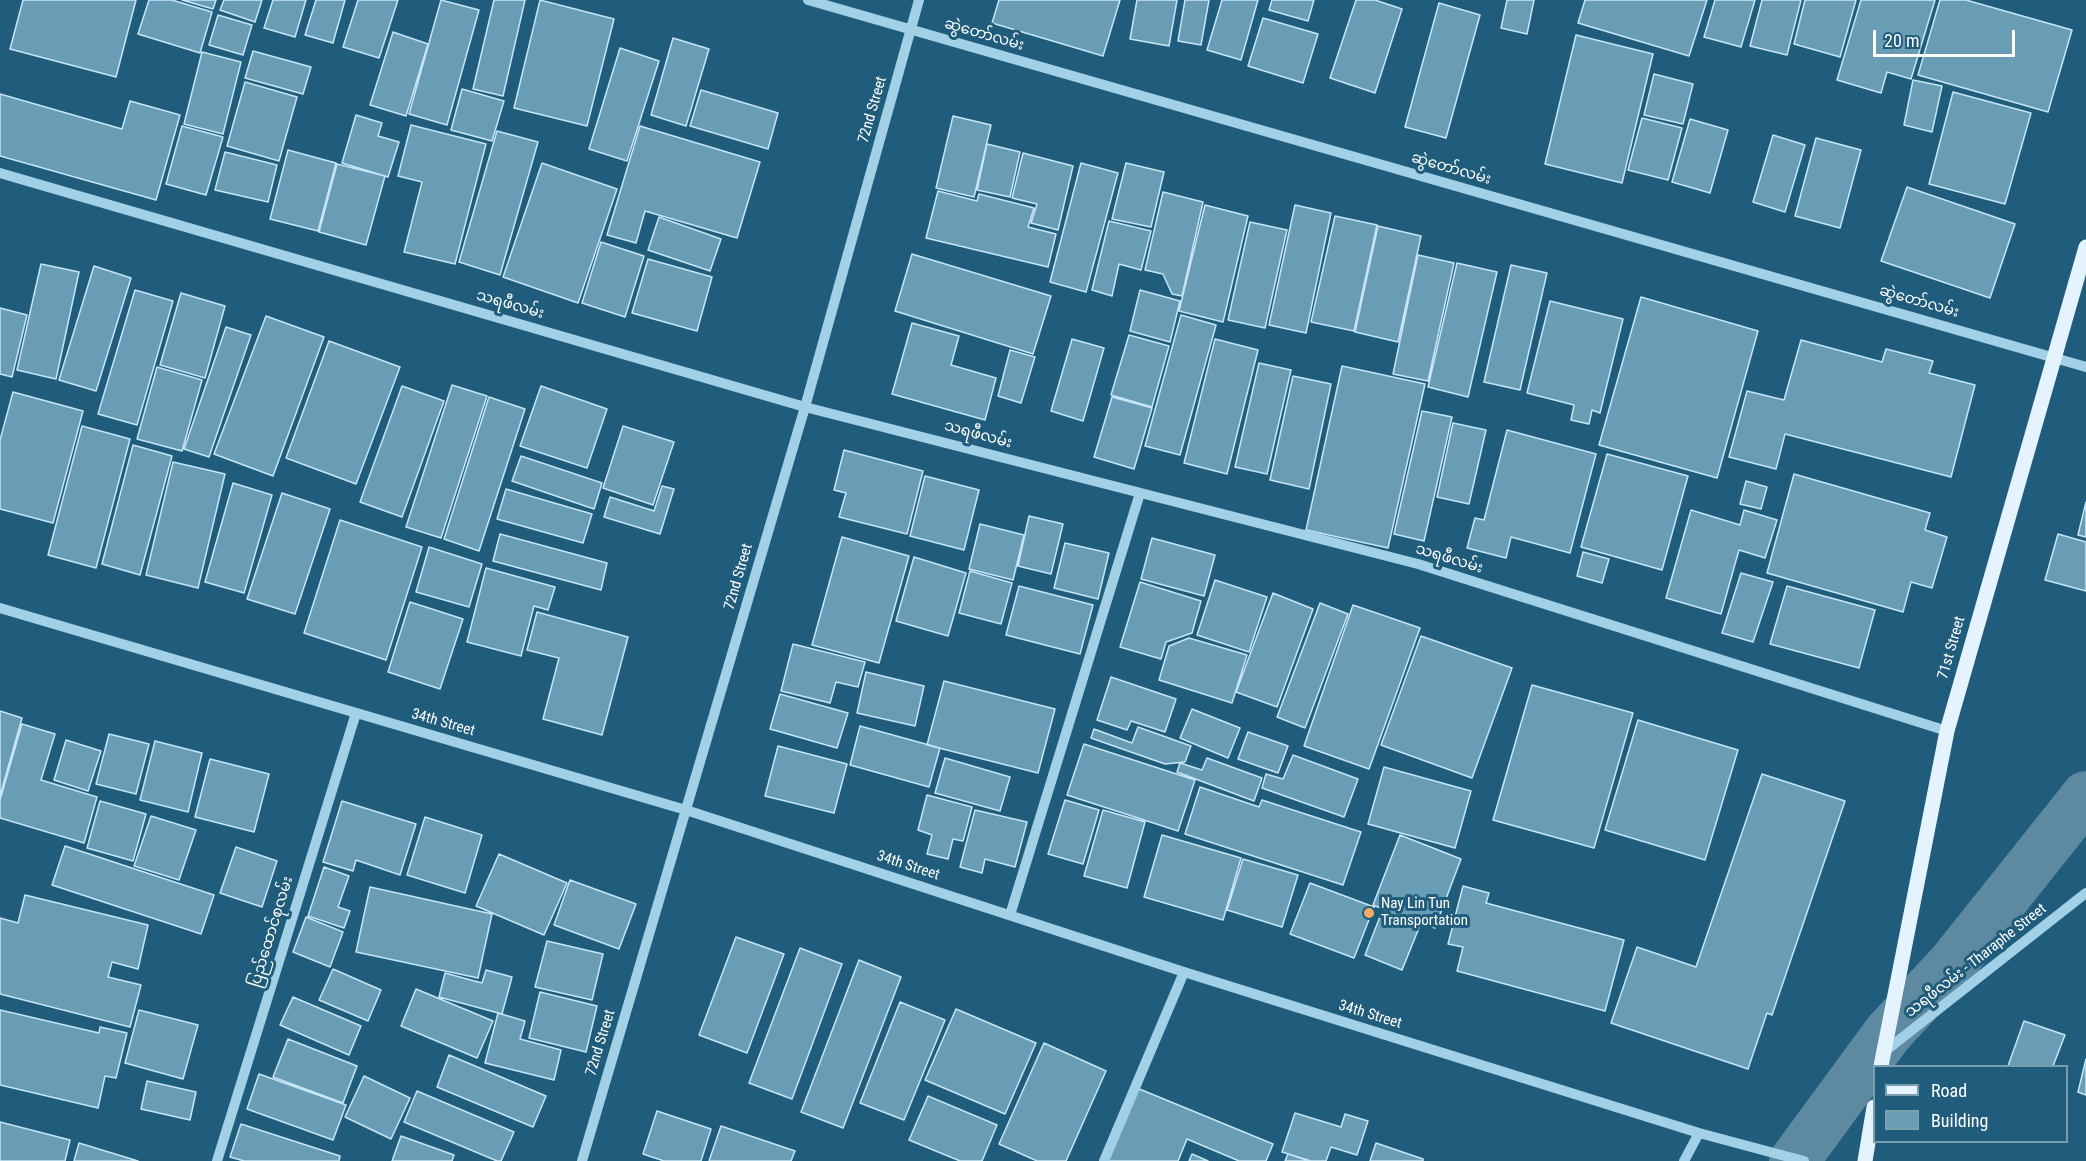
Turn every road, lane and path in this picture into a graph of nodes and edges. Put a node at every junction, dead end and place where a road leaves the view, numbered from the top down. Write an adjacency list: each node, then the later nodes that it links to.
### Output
1 (808, 0): 3 (street, ဆွဲတော်လမ်း)
2 (920, 0): 3 (street, 72nd Street)
3 (911, 29): 6 (street, ဆွဲတော်လမ်း); 8 (street, 72nd Street)
4 (0, 173): 8 (street, သရဖီလမ်း)
5 (2086, 247): 6 (main road, 71st Street)
6 (2055, 357): 7 (street, ဆွဲတော်လမ်း); 12 (main road, 71st Street)
7 (2086, 367)
8 (806, 407): 9 (street, သရဖီလမ်း); 13 (street, 72nd Street)
9 (1140, 493): 12 (street, သရဖီလမ်း); 15 (street)
10 (0, 608): 11 (street, 34th Street)
11 (356, 713): 13 (street, 34th Street); 20 (street, ပြည်ထောင်စုလမ်း)
12 (1947, 731): 17 (main road, 71st Street)
13 (686, 810): 15 (street, 34th Street); 21 (street, 72nd Street)
14 (2086, 893): 17 (street, သရဖီလမ်း - Tharaphe Street)
15 (1010, 915): 16 (street, 34th Street)
16 (1184, 972): 19 (street, 34th Street); 22 (street)
17 (1884, 1055)
18 (1873, 1118): 25 (main road)
19 (1700, 1133): 23 (street); 24 (street, 34th Street)
20 (217, 1161)
21 (582, 1161)
22 (1104, 1161)
23 (1684, 1161)
24 (1804, 1161)
25 (1865, 1161)

